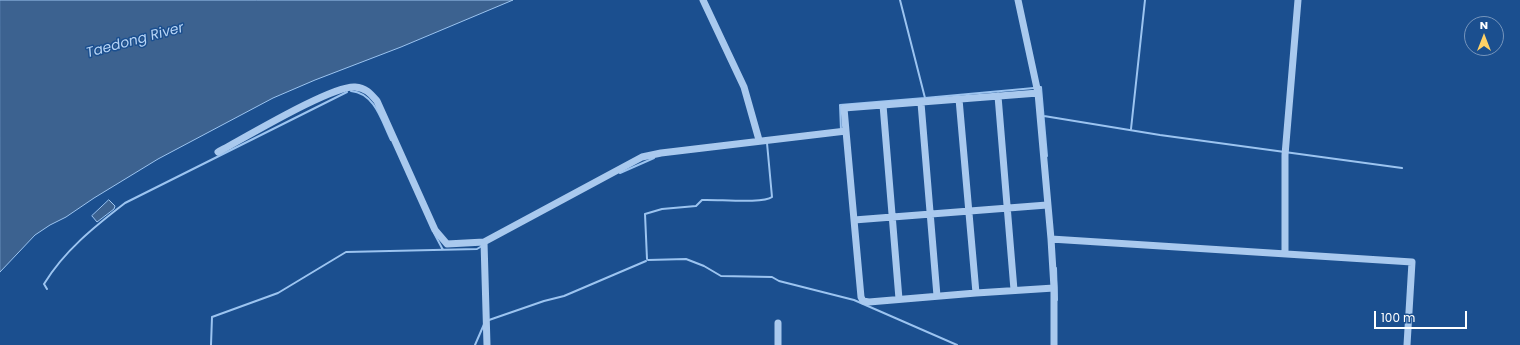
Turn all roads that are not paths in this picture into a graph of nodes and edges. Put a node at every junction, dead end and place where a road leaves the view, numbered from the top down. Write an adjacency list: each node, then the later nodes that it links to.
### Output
1 (704, 0): 10 (street)
2 (1018, 0): 4 (street)
3 (1298, 0): 20 (street)
4 (1038, 93): 5 (street); 12 (street)
5 (998, 96): 6 (street); 13 (street)
6 (959, 99): 7 (street); 14 (street)
7 (921, 102): 8 (street); 15 (street)
8 (883, 105): 9 (street); 16 (street)
9 (846, 131): 10 (street); 17 (street)
10 (758, 140): 19 (street)
11 (218, 152): 19 (street)
12 (1047, 205): 13 (street); 18 (street)
13 (1007, 208): 14 (street); 22 (street)
14 (969, 211): 15 (street); 23 (street)
15 (931, 213): 16 (street); 24 (street)
16 (892, 217): 17 (street); 25 (street)
17 (854, 220): 25 (street)
18 (1051, 238): 20 (street); 21 (street)
19 (484, 242): 27 (street)
20 (1285, 254): 30 (street)
21 (1054, 288): 22 (street); 29 (street)
22 (1014, 290): 23 (street)
23 (976, 293): 24 (street)
24 (937, 296): 25 (street)
25 (899, 299)
26 (778, 323): 28 (street)
27 (487, 345)
28 (778, 345)
29 (1054, 345)
30 (1407, 345)

